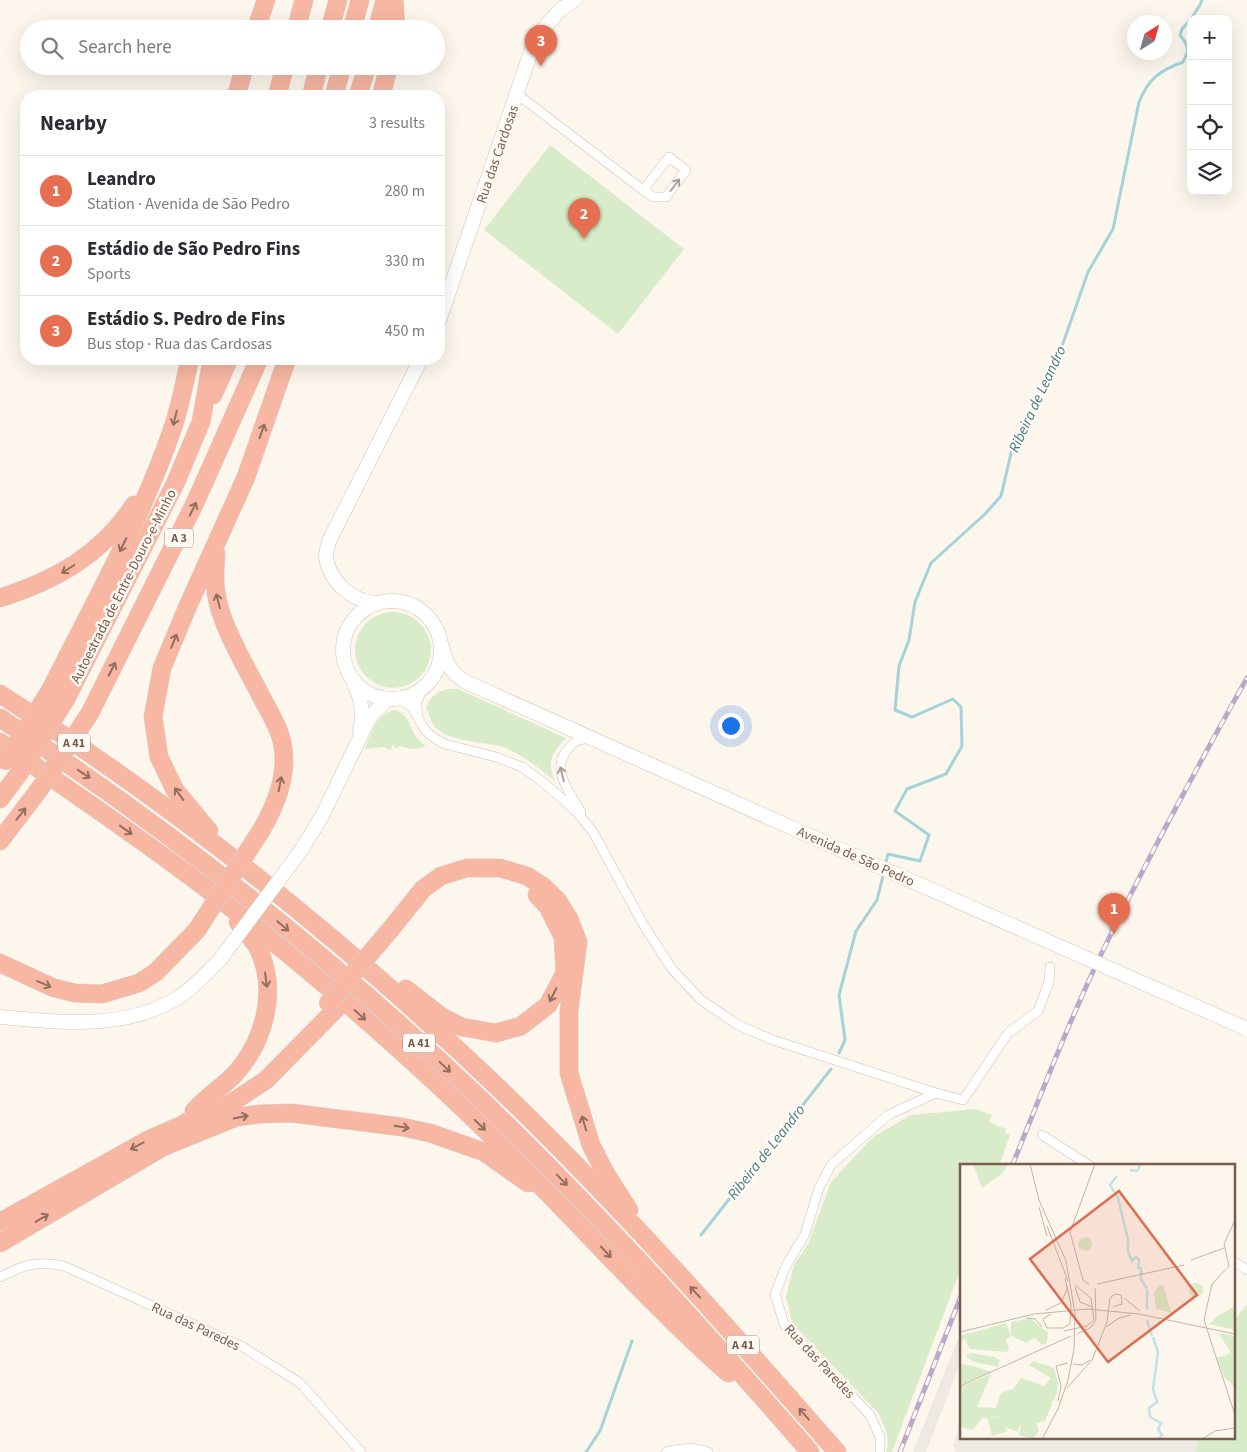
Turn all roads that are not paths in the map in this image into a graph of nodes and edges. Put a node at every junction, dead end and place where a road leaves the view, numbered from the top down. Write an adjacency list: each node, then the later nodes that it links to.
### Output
1 (266, 0): 8 (highway)
2 (304, 0): 9 (highway)
3 (338, 0): 10 (highway)
4 (360, 0): 11 (highway)
5 (385, 0): 12 (highway)
6 (394, 0): 13 (highway)
7 (575, 0): 26 (street, Rua das Cardosas)
8 (259, 20)
9 (298, 20)
10 (332, 20)
11 (354, 20)
12 (379, 20)
13 (395, 20)
14 (242, 75): 20 (highway)
15 (283, 75): 21 (highway)
16 (317, 75): 22 (highway)
17 (340, 75): 23 (highway)
18 (364, 75): 24 (highway)
19 (387, 75): 25 (highway)
20 (238, 90)
21 (279, 90)
22 (313, 90)
23 (336, 90)
24 (360, 90)
25 (383, 90)
26 (517, 94): 27 (street); 28 (street, Rua das Cardosas)
27 (643, 190): 27 (street, one-way to 27)
28 (445, 304)
29 (188, 365): 36 (highway, one-way to 36)
30 (211, 365): 35 (highway, Autoestrada de Entre-Douro-e-Minho / A 3)
31 (226, 365): 35 (highway, A 3)
32 (256, 365): 56 (highway, Autoestrada de Entre-Douro-e-Minho / A 3, one-way to 32, bridge)
33 (286, 365): 37 (highway, one-way to 33)
34 (418, 365): 38 (street)
35 (201, 422): 53 (highway, Autoestrada de Entre-Douro-e-Minho / A 3, bridge)
36 (157, 468): 39 (highway, one-way to 39); 53 (highway, one-way to 53, bridge)
37 (218, 539): 57 (highway, one-way to 37); 60 (highway, one-way to 37, bridge)
38 (346, 591): 40 (street); 41 (street)
39 (0, 598)
40 (374, 603): 41 (street); 42 (street)
41 (348, 627): 43 (street)
42 (442, 646): 44 (street, Avenida de São Pedro); 45 (street)
43 (351, 678): 47 (street); 51 (street)
44 (466, 682): 45 (street, Avenida de São Pedro); 50 (street, Avenida de São Pedro)
45 (426, 686): 47 (street); 49 (street)
46 (0, 694): 57 (highway, A 41)
47 (394, 699): 49 (street); 51 (street)
48 (0, 718): 78 (highway, A 41, one-way to 78)
49 (420, 719): 55 (street)
50 (595, 739): 55 (street, one-way to 50); 65 (street, Avenida de São Pedro, bridge)
51 (357, 741): 64 (street, bridge)
52 (0, 742): 58 (highway, one-way to 58)
53 (9, 767): 54 (highway, Autoestrada de Entre-Douro-e-Minho / A 3)
54 (0, 799)
55 (592, 832): 66 (street)
56 (0, 841)
57 (233, 858): 62 (highway, A 41)
58 (201, 885): 67 (highway, one-way to 67); 71 (highway, one-way to 71)
59 (394, 933): 62 (highway, one-way to 62); 63 (highway, bridge); 73 (highway, one-way to 59)
60 (0, 964)
61 (1050, 967): 66 (street)
62 (382, 982): 73 (highway, A 41)
63 (332, 1006): 67 (highway); 69 (highway)
64 (0, 1017)
65 (1247, 1030)
66 (936, 1093): 84 (street, Rua das Paredes)
67 (182, 1125): 72 (highway, one-way to 72)
68 (1042, 1135): 70 (street)
69 (163, 1147): 71 (highway, one-way to 71); 74 (highway, one-way to 69)
70 (1087, 1164)
71 (572, 1217): 78 (highway, one-way to 78)
72 (0, 1222)
73 (649, 1242): 83 (highway, A 41, one-way to 73)
74 (0, 1243)
75 (1234, 1262): 76 (street)
76 (1247, 1270)
77 (0, 1277): 79 (street, Rua das Paredes)
78 (786, 1424): 82 (highway, A 41)
79 (361, 1452)
80 (666, 1452): 81 (street)
81 (708, 1452)
82 (810, 1452)
83 (837, 1452)
84 (880, 1452)

